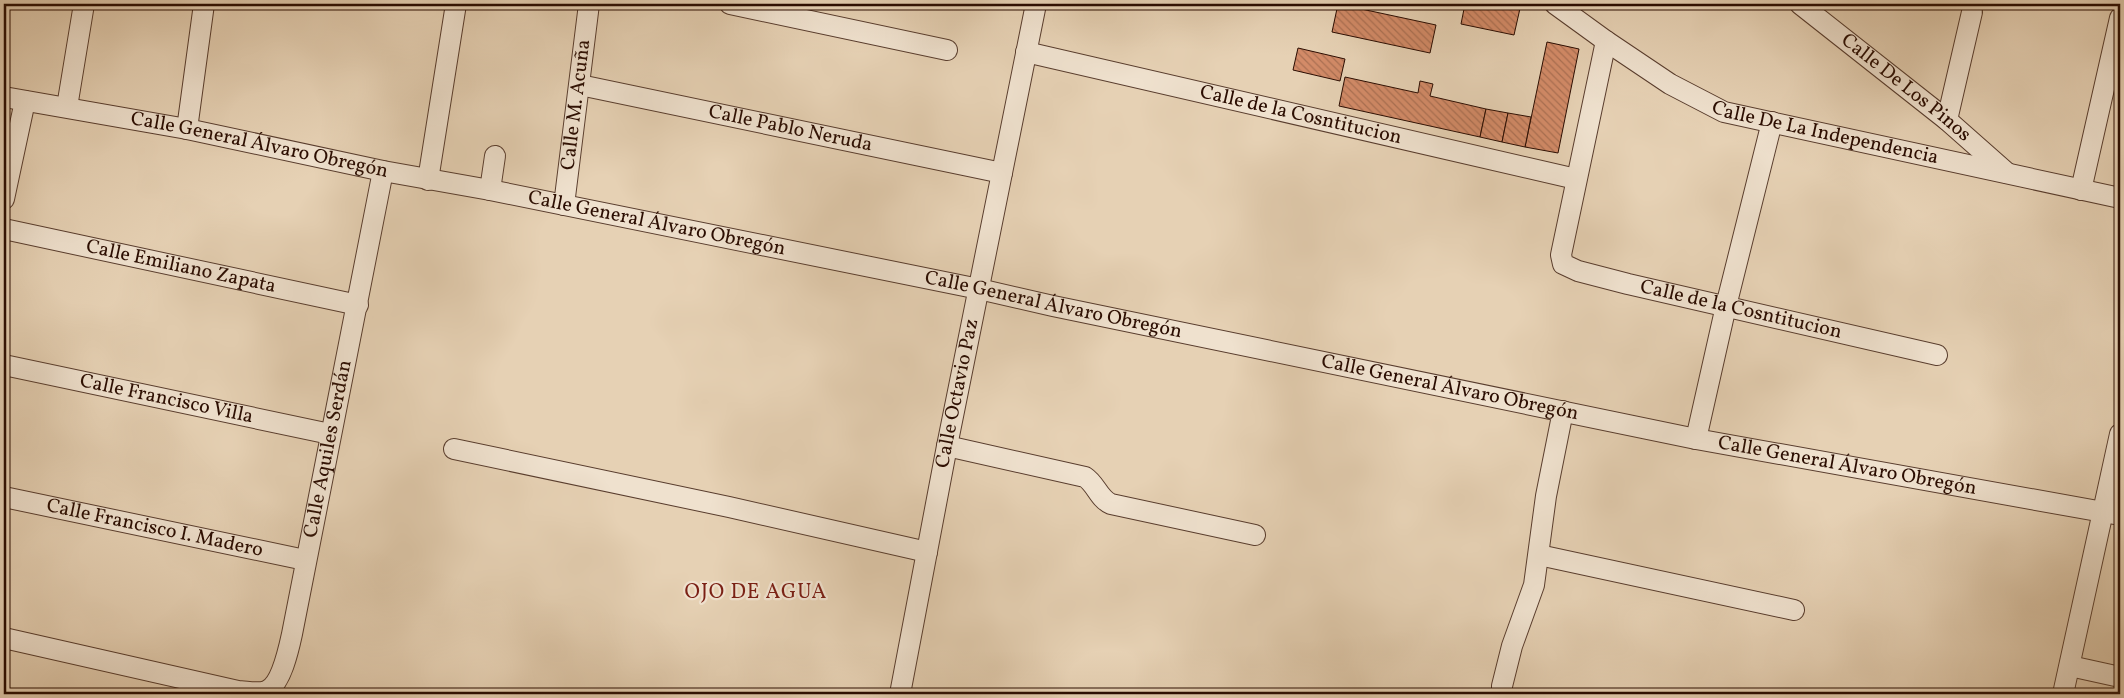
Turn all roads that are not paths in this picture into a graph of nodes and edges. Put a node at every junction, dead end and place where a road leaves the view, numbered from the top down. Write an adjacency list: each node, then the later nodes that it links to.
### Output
1 (84, 4): 17 (street)
2 (204, 4): 20 (street)
3 (456, 4): 26 (street)
4 (589, 4): 14 (street, Calle M. Acuña)
5 (730, 4): 12 (street)
6 (1036, 4): 13 (street, Calle Octavio Paz)
7 (1555, 4): 11 (street, Calle De La Independencia)
8 (1800, 4): 18 (street, Calle De Los Pinos)
9 (1972, 12): 18 (street)
10 (2120, 18): 28 (street)
11 (1606, 41): 19 (street, Calle De La Independencia); 25 (street)
12 (947, 50)
13 (1026, 52): 23 (street, Calle Octavio Paz); 25 (street, Calle de la Cosntitucion)
14 (580, 85): 23 (street, Calle Pablo Neruda); 31 (street, Calle M. Acuña)
15 (4, 97): 16 (street, Calle General Álvaro Obregón)
16 (25, 100): 17 (street, Calle General Álvaro Obregón); 30 (street)
17 (67, 107): 20 (street, Calle General Álvaro Obregón)
18 (1947, 120): 24 (street, Calle De Los Pinos)
19 (1772, 122): 24 (street, Calle De La Independencia); 35 (street)
20 (187, 129): 22 (street, Calle General Álvaro Obregón)
21 (495, 156): 27 (street)
22 (383, 171): 26 (street, Calle General Álvaro Obregón); 34 (street, Calle Aquiles Serdán)
23 (1002, 173): 33 (street, Calle Octavio Paz)
24 (2009, 175): 28 (street, Calle De La Independencia)
25 (1576, 179): 35 (street, Calle de la Cosntitucion)
26 (428, 180): 27 (street, Calle General Álvaro Obregón)
27 (490, 190): 31 (street, Calle General Álvaro Obregón)
28 (2081, 190): 29 (street, Calle De La Independencia)
29 (2120, 198)
30 (4, 199)
31 (564, 205): 33 (street, Calle General Álvaro Obregón)
32 (4, 229): 34 (street, Calle Emiliano Zapata)
33 (979, 289): 38 (street, Calle General Álvaro Obregón); 42 (street, Calle Octavio Paz)
34 (358, 305): 39 (street, Calle Aquiles Serdán)
35 (1726, 306): 36 (street, Calle de la Cosntitucion); 41 (street)
36 (1936, 355)
37 (4, 365): 39 (street, Calle Francisco Villa)
38 (1563, 411): 41 (street, Calle General Álvaro Obregón); 48 (street)
39 (330, 434): 49 (street, Calle Aquiles Serdán)
40 (2120, 434): 45 (street)
41 (1696, 438): 45 (street, Calle General Álvaro Obregón)
42 (947, 446): 46 (street); 47 (street, Calle Octavio Paz)
43 (454, 449): 47 (street)
44 (4, 497): 49 (street, Calle Francisco I. Madero)
45 (2112, 513): 52 (street)
46 (1255, 535)
47 (927, 552): 54 (street, Calle Octavio Paz)
48 (1539, 555): 50 (street); 55 (street)
49 (306, 560): 51 (street, Calle Aquiles Serdán)
50 (1794, 610)
51 (4, 638)
52 (2070, 666): 53 (street); 56 (street)
53 (2120, 677)
54 (900, 694)
55 (1502, 694)
56 (2063, 694)

